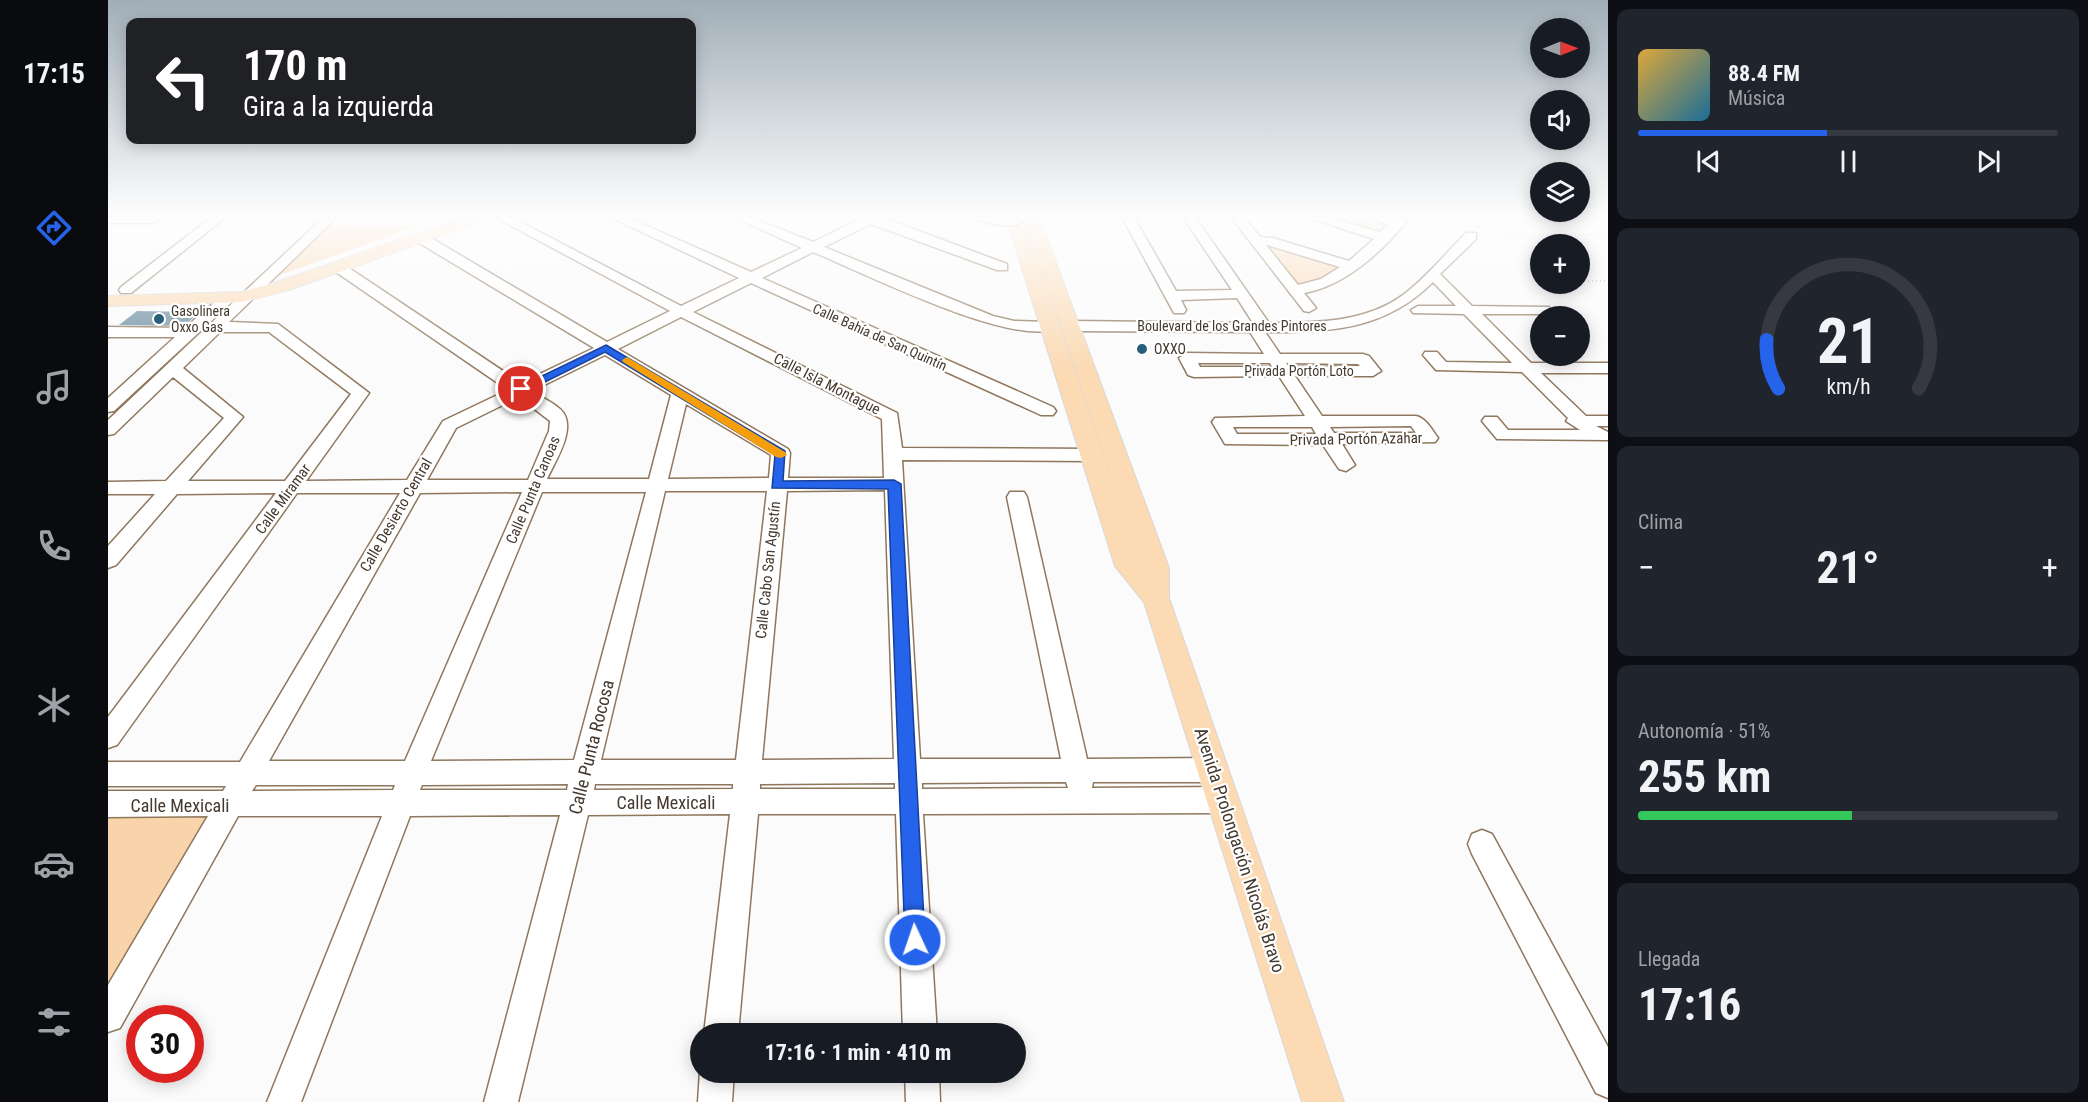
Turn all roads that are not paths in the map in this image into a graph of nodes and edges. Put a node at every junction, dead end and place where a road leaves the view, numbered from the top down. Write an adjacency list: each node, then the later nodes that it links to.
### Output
1 (151, 268): 27 (street)
2 (266, 268): 24 (street)
3 (276, 268): 22 (street)
4 (300, 268): 22 (main road)
5 (332, 268): 24 (main road)
6 (340, 268): 47 (street, Calle Punta Canoas)
7 (472, 268): 40 (street, Calle Cabo San Agustín)
8 (599, 268): 33 (street, Calle Isla Montague)
9 (728, 268): 21 (street, Calle Bahía de San Quintín)
10 (769, 268): 21 (street, Calle Desierto Central)
11 (863, 268): 36 (street)
12 (1033, 268): 36 (main road, Avenida Prolongación Nicolás Bravo)
13 (1043, 268): 34 (main road, Avenida Prolongación Nicolás Bravo)
14 (1156, 268): 26 (street)
15 (1213, 268): 25 (street)
16 (1218, 268): 25 (street)
17 (1277, 268): 23 (street)
18 (1347, 268): 23 (street)
19 (1439, 268): 20 (street, Boulevard de los Grandes Pintores)
20 (1433, 275): 29 (street); 37 (street, Boulevard de los Grandes Pintores)
21 (749, 278): 33 (street, Calle Desierto Central); 50 (street, Calle Bahía de San Quintín)
22 (263, 281): 24 (main road)
23 (1294, 290): 30 (street)
24 (244, 291): 27 (main road); 28 (main road); 35 (street)
25 (1231, 292): 26 (street); 37 (street)
26 (1170, 294): 31 (street)
27 (113, 297): 28 (main road)
28 (226, 299): 39 (street)
29 (1464, 305): 32 (street); 41 (street)
30 (1309, 308)
31 (1179, 310)
32 (1418, 310)
33 (681, 311): 40 (street, Calle Desierto Central); 57 (street, Calle Isla Montague)
34 (1070, 326): 36 (main road); 37 (street, Boulevard de los Grandes Pintores); 70 (main road, Avenida Prolongación Nicolás Bravo)
35 (218, 327): 46 (street); 66 (street, Calle Miramar)
36 (1048, 327): 58 (main road, Avenida Prolongación Nicolás Bravo)
37 (1255, 327): 53 (street)
38 (108, 332): 39 (street)
39 (188, 333): 49 (street)
40 (606, 348): 47 (street, Calle Desierto Central); 48 (street, Calle Cabo San Agustín)
41 (1514, 355): 42 (street); 45 (street); 45 (street)
42 (1530, 356)
43 (1590, 356): 44 (street)
44 (1608, 367): 45 (street)
45 (1527, 368): 51 (street)
46 (173, 369): 54 (street); 65 (street)
47 (521, 389): 63 (street, Calle Desierto Central); 64 (street, Calle Punta Canoas)
48 (681, 391): 61 (street, Calle Punta Rocosa); 62 (street, Calle Cabo San Agustín)
49 (108, 407)
50 (1047, 411)
51 (1581, 421): 52 (street); 55 (street); 55 (street)
52 (1608, 421)
53 (1317, 422): 56 (street); 56 (street, Privada Portón Azahar); 56 (street, Privada Portón Azahar)
54 (108, 430)
55 (1602, 436)
56 (1328, 439): 59 (street)
57 (893, 454): 58 (street); 60 (street, Calle Isla Montague)
58 (1090, 455): 70 (main road, Avenida Prolongación Nicolás Bravo)
59 (1346, 465)
60 (894, 484): 62 (street); 78 (street, Calle Isla Montague)
61 (656, 485): 62 (street); 64 (street); 74 (street, Calle Punta Rocosa)
62 (776, 485): 79 (street, Calle Cabo San Agustín)
63 (413, 486): 64 (street); 66 (street); 76 (street, Calle Desierto Central)
64 (535, 486): 73 (street, Calle Punta Canoas)
65 (172, 487): 66 (street); 67 (street); 69 (street)
66 (292, 487): 71 (street, Calle Miramar)
67 (108, 488)
68 (1017, 497): 72 (street)
69 (108, 560)
70 (1156, 598): 77 (main road, Avenida Prolongación Nicolás Bravo)
71 (108, 738)
72 (1077, 771): 77 (street, Calle Mexicali); 78 (street, Calle Mexicali); 80 (street)
73 (413, 773): 74 (street, Calle Mexicali); 76 (street, Calle Mexicali); 81 (street, Calle Punta Canoas)
74 (585, 773): 79 (street, Calle Mexicali); 82 (street, Calle Punta Rocosa)
75 (108, 774): 76 (street, Calle Mexicali)
76 (245, 775): 84 (street, Calle Desierto Central)
77 (1219, 785): 80 (street, Calle Mexicali); 96 (main road, Avenida Prolongación Nicolás Bravo)
78 (907, 786): 79 (street, Calle Mexicali); 80 (street, Calle Mexicali); 88 (street, Calle Isla Montague)
79 (746, 787): 82 (street, Calle Mexicali); 87 (street, Calle Cabo San Agustín)
80 (1083, 800)
81 (402, 802): 82 (street, Calle Mexicali); 84 (street, Calle Mexicali); 92 (street, Calle Punta Canoas)
82 (577, 802): 93 (street, Calle Punta Rocosa)
83 (108, 804): 84 (street, Calle Mexicali)
84 (228, 805): 86 (street, Calle Desierto Central)
85 (1482, 844): 89 (street)
86 (108, 1016)
87 (722, 1023)
88 (919, 1023)
89 (1608, 1081)
90 (716, 1083): 94 (street)
91 (922, 1083): 95 (street)
92 (284, 1102)
93 (501, 1102)
94 (714, 1102)
95 (923, 1102)
96 (1323, 1102)

